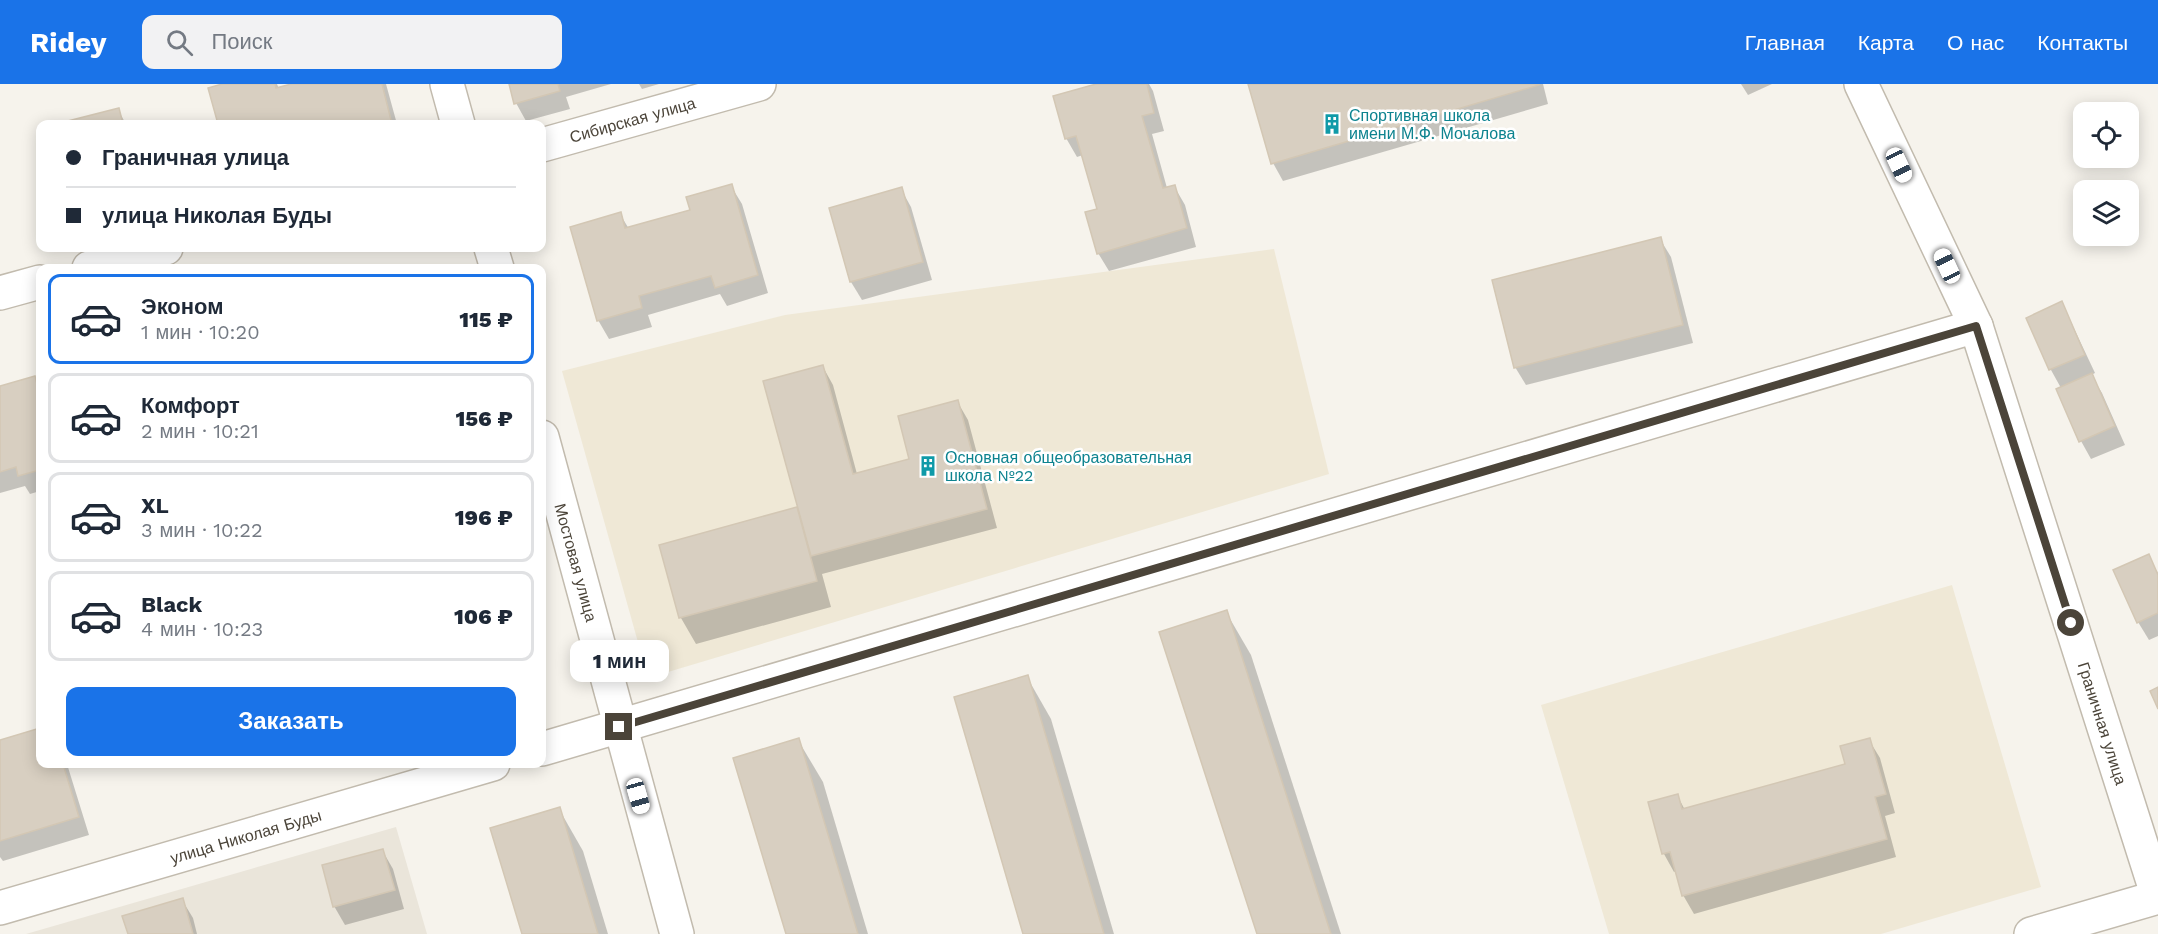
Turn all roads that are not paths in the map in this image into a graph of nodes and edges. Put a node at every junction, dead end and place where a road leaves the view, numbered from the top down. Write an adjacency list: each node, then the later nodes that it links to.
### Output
1 (447, 84): 4 (street)
2 (759, 84): 5 (street, Сибирская улица)
3 (1861, 84): 10 (street, Граничная улица)
4 (457, 120)
5 (546, 144)
6 (151, 252): 7 (street)
7 (104, 264)
8 (36, 283): 9 (street)
9 (0, 293)
10 (1976, 326): 12 (street); 15 (street, Граничная улица)
11 (546, 452): 12 (street, Мостовая улица)
12 (619, 727): 13 (street); 17 (street, Мостовая улица)
13 (546, 748)
14 (479, 768): 16 (street, улица Николая Буды)
15 (2158, 897): 18 (street)
16 (0, 908)
17 (677, 934)
18 (2031, 934)

